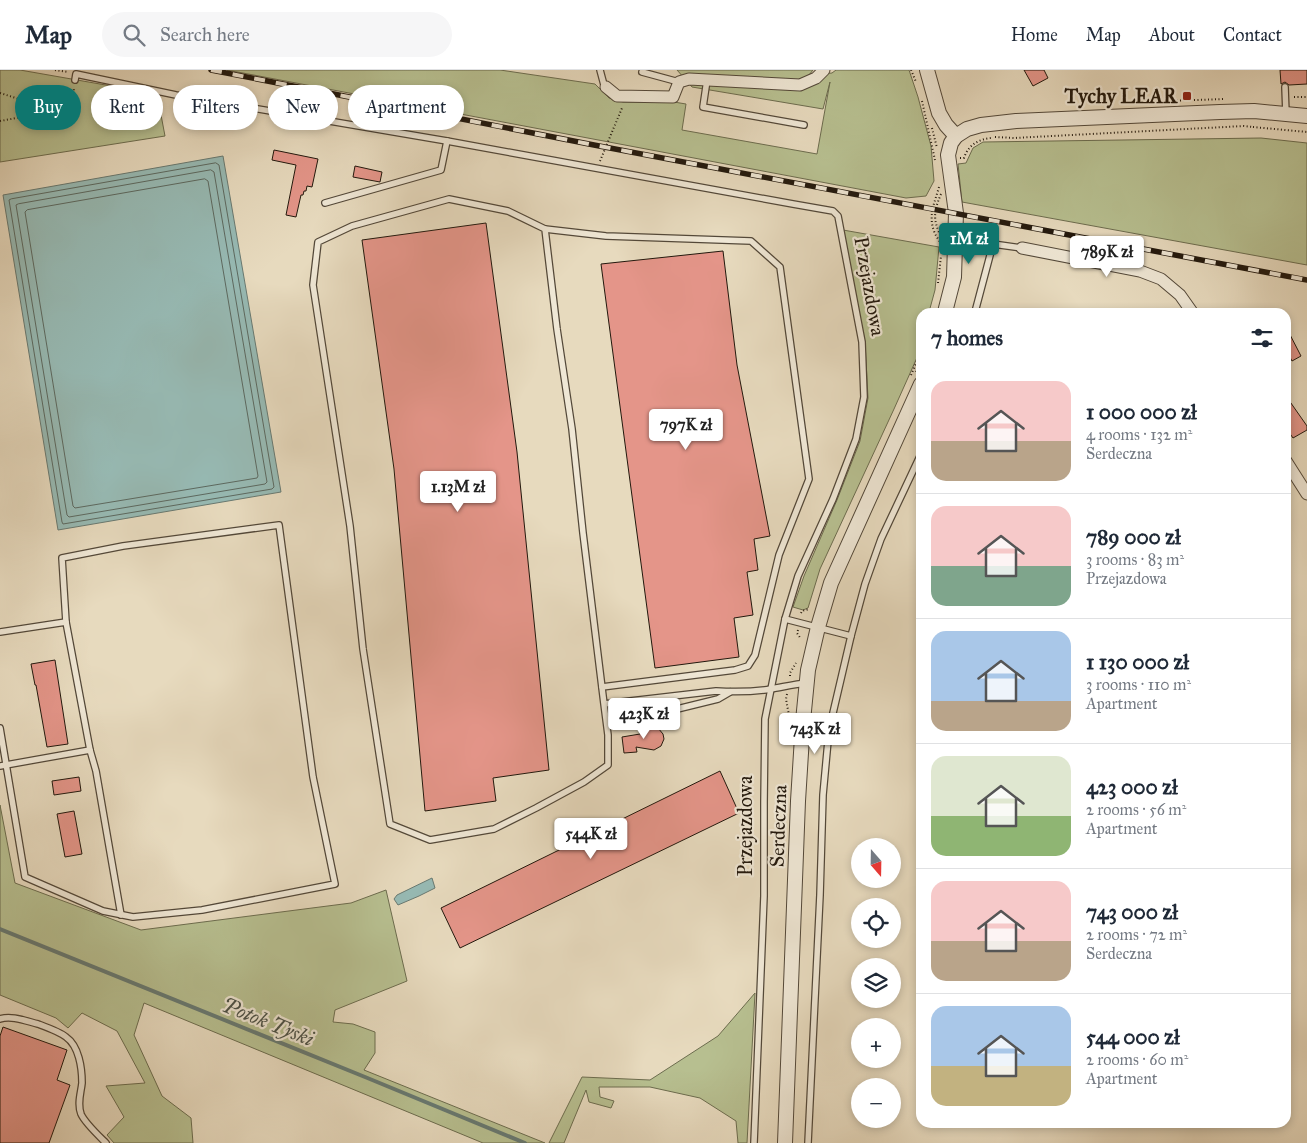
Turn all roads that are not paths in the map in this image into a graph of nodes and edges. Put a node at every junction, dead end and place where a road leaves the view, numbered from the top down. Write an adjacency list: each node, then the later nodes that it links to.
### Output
1 (600, 70): 8 (lane)
2 (824, 70): 6 (street)
3 (927, 70): 13 (street)
4 (642, 72): 7 (lane)
5 (75, 77): 14 (lane, Przejazdowa)
6 (708, 80): 7 (street); 12 (lane)
7 (679, 82): 8 (street)
8 (606, 87)
9 (1285, 87): 10 (lane)
10 (1286, 114): 11 (street); 13 (street)
11 (1307, 116)
12 (804, 125)
13 (956, 136): 18 (street)
14 (447, 141): 15 (lane); 25 (lane, Przejazdowa)
15 (325, 203)
16 (545, 229): 31 (lane); 31 (lane); 35 (lane)
17 (1022, 248): 19 (lane); 20 (street)
18 (946, 308)
19 (976, 308)
20 (1189, 308)
21 (916, 395): 27 (street, Serdeczna)
22 (916, 465): 29 (lane)
23 (1291, 469): 24 (street)
24 (1307, 494)
25 (784, 619): 27 (lane); 32 (lane, Przejazdowa)
26 (66, 622): 28 (lane); 37 (lane); 39 (lane)
27 (818, 627): 29 (lane); 30 (street, Serdeczna)
28 (0, 632)
29 (851, 636): 44 (lane)
30 (807, 683): 32 (lane); 43 (street, Serdeczna)
31 (602, 687): 34 (lane)
32 (771, 689): 33 (lane); 42 (lane, Przejazdowa)
33 (731, 692): 34 (lane); 35 (lane)
34 (604, 704): 35 (lane)
35 (606, 720)
36 (0, 728): 38 (lane)
37 (90, 750): 38 (lane); 39 (lane)
38 (3, 766): 39 (lane)
39 (121, 915)
40 (0, 1019): 41 (lane)
41 (106, 1143)
42 (754, 1143)
43 (785, 1143)
44 (808, 1143)

